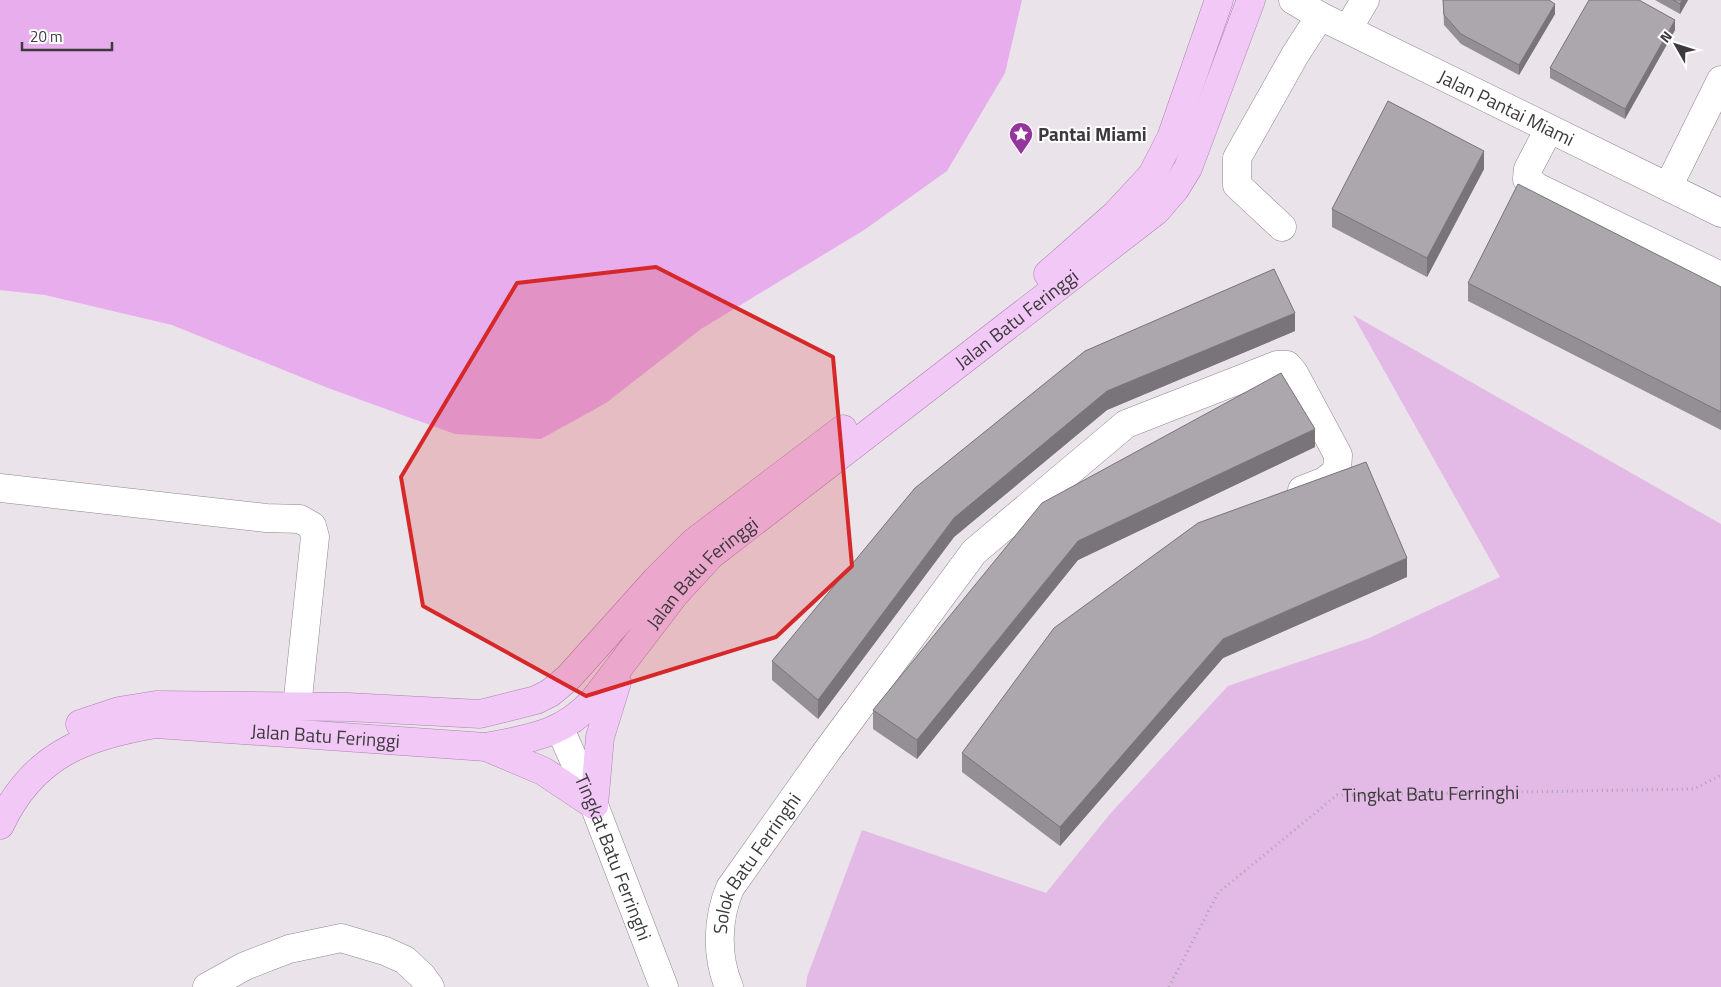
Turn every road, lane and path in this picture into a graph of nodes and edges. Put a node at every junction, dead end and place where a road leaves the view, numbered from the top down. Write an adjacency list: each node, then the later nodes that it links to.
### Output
1 (1219, 0): 15 (main road, Jalan Batu Feringgi)
2 (1251, 0): 16 (main road, Jalan Batu Feringgi)
3 (1293, 0): 5 (street, Jalan Pantai Miami)
4 (1364, 0): 6 (street)
5 (1320, 16): 6 (street, Jalan Pantai Miami); 11 (street)
6 (1348, 29): 8 (street, Jalan Pantai Miami)
7 (1721, 80): 9 (street)
8 (1549, 128): 9 (street, Jalan Pantai Miami); 12 (street)
9 (1668, 187): 10 (street, Jalan Pantai Miami)
10 (1721, 214)
11 (1282, 226)
12 (1721, 276)
13 (0, 488): 17 (street)
14 (1284, 497): 28 (street, Solok Batu Ferringhi)
15 (607, 636): 18 (main road, Jalan Batu Feringgi); 19 (main road)
16 (623, 664): 19 (main road, Jalan Batu Feringgi); 23 (main road)
17 (297, 707): 18 (main road, Jalan Batu Feringgi); 22 (main road, Jalan Batu Feringgi)
18 (480, 714): 19 (main road)
19 (560, 729): 20 (main road, Jalan Batu Feringgi); 23 (street, Tingkat Batu Ferringhi)
20 (486, 747): 23 (main road); 24 (main road, Jalan Batu Feringgi)
21 (1721, 775): 29 (path, Tingkat Batu Ferringhi)
22 (0, 791)
23 (594, 804): 27 (street, Tingkat Batu Ferringhi)
24 (0, 825)
25 (206, 987): 26 (street)
26 (430, 987)
27 (664, 987)
28 (728, 987)
29 (1169, 987)

